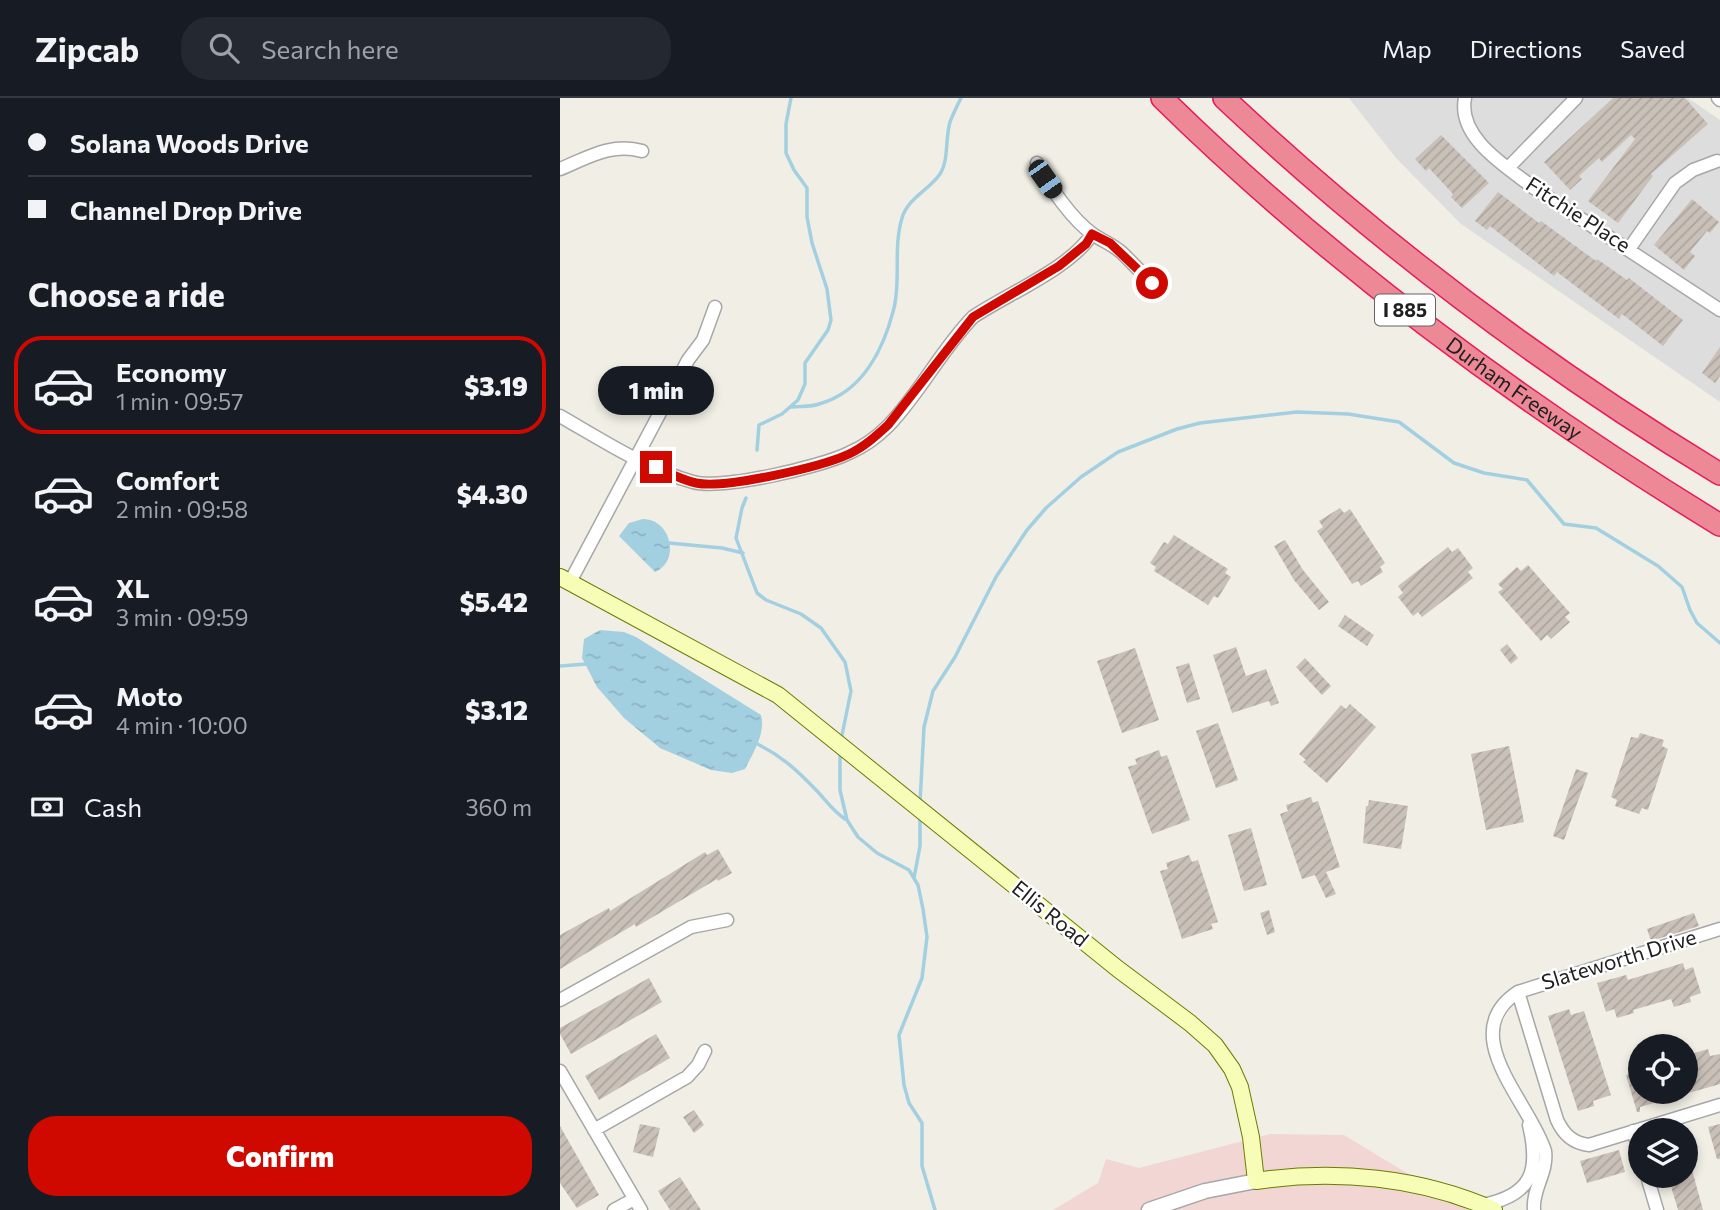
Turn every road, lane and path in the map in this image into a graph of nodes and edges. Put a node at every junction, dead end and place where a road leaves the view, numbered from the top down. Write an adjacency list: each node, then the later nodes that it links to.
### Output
1 (1162, 98): 18 (highway, Durham Freeway / I 885)
2 (1224, 98): 17 (highway, Durham Freeway / I 885)
3 (1465, 98): 8 (street, Fitchie Place)
4 (1576, 98): 8 (street)
5 (642, 151): 9 (street)
6 (1717, 161): 11 (street)
7 (1037, 163): 10 (street)
8 (1508, 168): 11 (street, Fitchie Place)
9 (560, 169)
10 (1092, 234): 12 (street); 16 (street)
11 (1629, 249): 14 (street, Fitchie Place)
12 (1152, 283)
13 (715, 307): 16 (street)
14 (1720, 310)
15 (560, 416): 16 (street)
16 (636, 458): 19 (street)
17 (1720, 474)
18 (1720, 525)
19 (565, 579): 31 (main road, Ellis Road)
20 (727, 920): 23 (street)
21 (1720, 929): 22 (street, Slateworth Drive)
22 (1518, 992): 27 (street, Slateworth Drive); 30 (street, Slateworth Drive)
23 (560, 1000)
24 (705, 1051): 29 (street)
25 (560, 1071): 29 (street)
26 (1720, 1105): 28 (street, Slateworth Drive)
27 (1527, 1118): 34 (street, Slateworth Drive); 37 (street, Slateworth Drive)
28 (1676, 1118)
29 (594, 1130): 33 (street)
30 (1628, 1133)
31 (1256, 1181): 34 (main road); 36 (street)
32 (1651, 1188): 38 (street)
33 (637, 1204): 35 (street)
34 (1488, 1208)
35 (614, 1210)
36 (1149, 1210)
37 (1534, 1210)
38 (1657, 1210)

